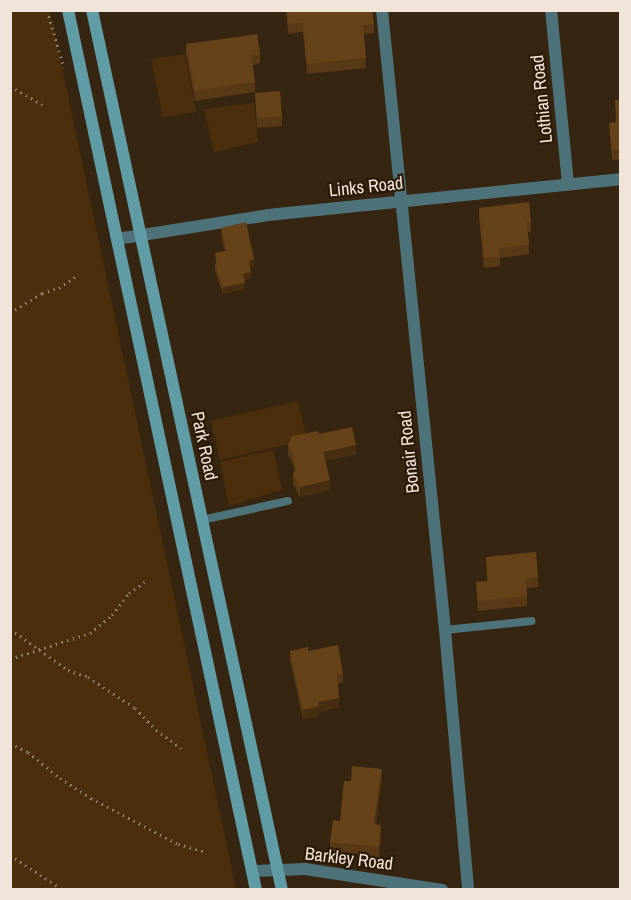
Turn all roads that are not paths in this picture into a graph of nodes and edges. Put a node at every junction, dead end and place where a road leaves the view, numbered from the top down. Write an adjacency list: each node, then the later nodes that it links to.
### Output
1 (68, 10): 9 (main road)
2 (92, 10): 8 (main road, Park Road)
3 (382, 10): 7 (street, Bonair Road)
4 (550, 10): 6 (street, Lothian Road)
5 (621, 179): 6 (street, Links Road)
6 (568, 184): 7 (street, Links Road)
7 (402, 202): 8 (street, Links Road); 13 (street, Bonair Road)
8 (140, 235): 9 (street, Links Road); 11 (main road, Park Road)
9 (117, 239): 15 (main road)
10 (288, 501): 11 (lane)
11 (202, 520): 14 (main road, Park Road)
12 (532, 621): 13 (lane)
13 (446, 630): 19 (street, Bonair Road)
14 (278, 870): 15 (street, Barkley Road); 17 (main road, Park Road); 18 (street, Barkley Road)
15 (252, 871): 16 (main road)
16 (256, 890)
17 (282, 890)
18 (442, 890)
19 (468, 890)

